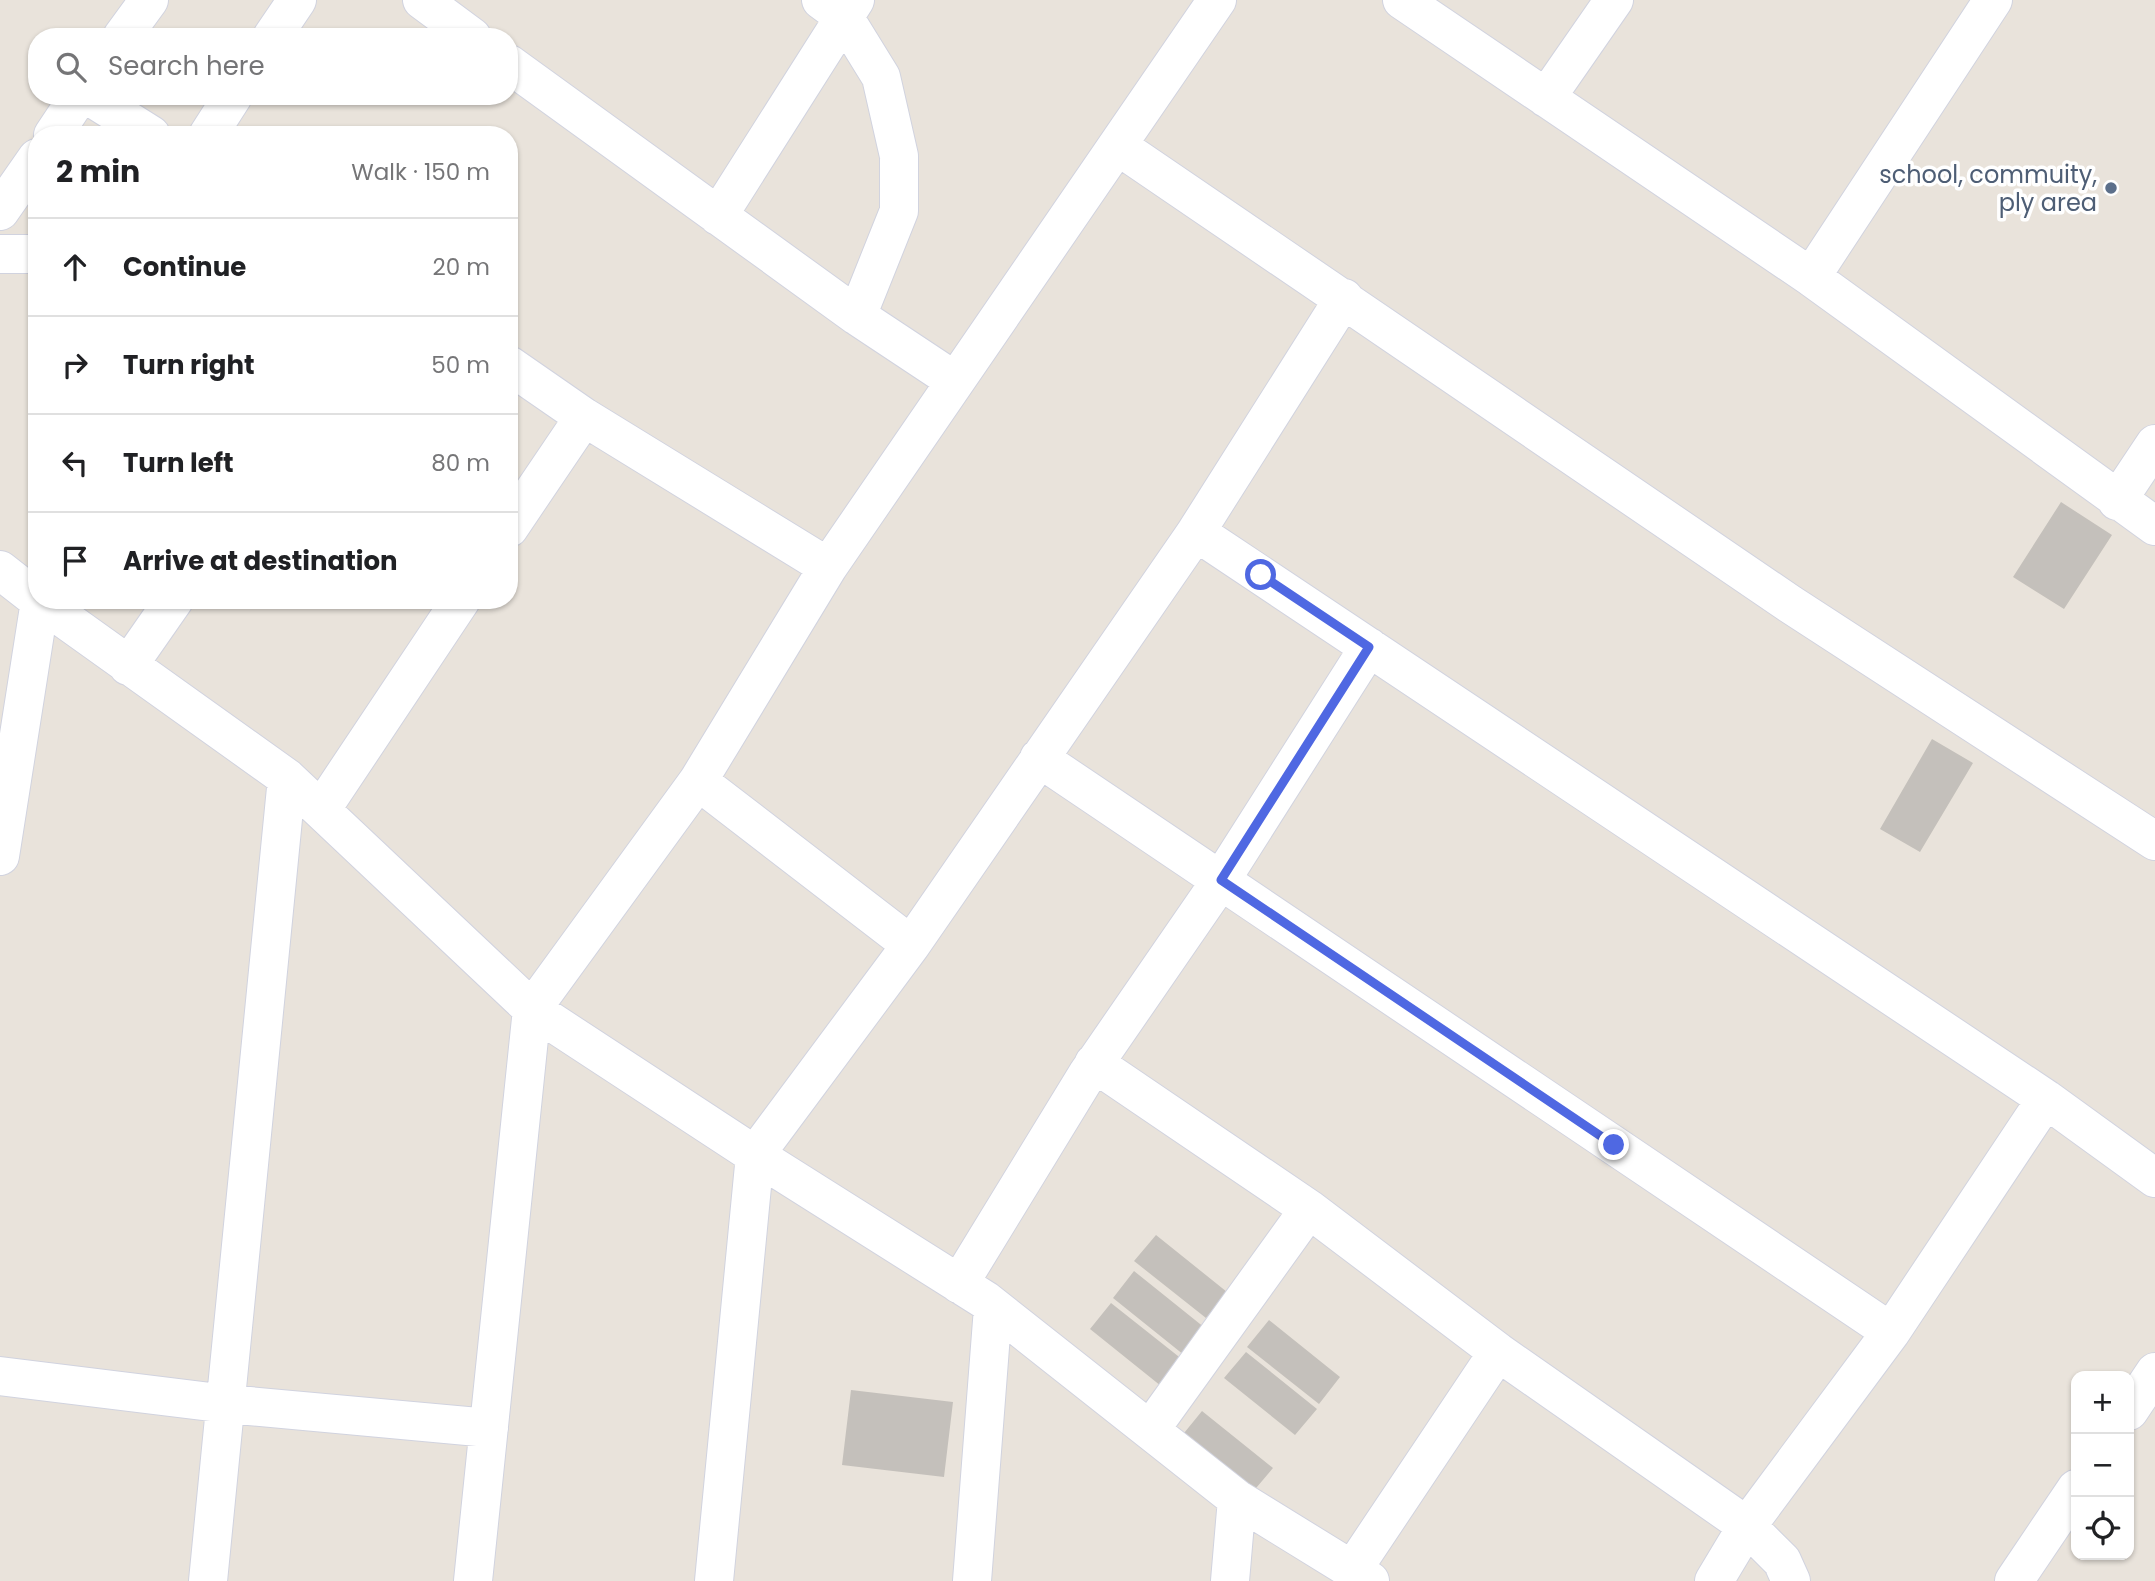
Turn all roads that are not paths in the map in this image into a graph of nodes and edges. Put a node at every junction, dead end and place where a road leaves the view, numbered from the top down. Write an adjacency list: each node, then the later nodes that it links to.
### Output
1 (149, 0): 9 (street)
2 (297, 0): 10 (street)
3 (422, 0): 11 (street)
4 (1217, 0): 20 (street)
5 (1402, 0): 13 (street)
6 (1614, 0): 13 (street)
7 (1993, 0): 26 (street)
8 (840, 6): 23 (street); 28 (street)
9 (129, 28)
10 (278, 28)
11 (460, 28)
12 (518, 71): 23 (street)
13 (1546, 97): 26 (street)
14 (73, 105): 17 (street)
15 (103, 105): 18 (street)
16 (227, 105): 19 (street)
17 (59, 126)
18 (137, 126)
19 (214, 126)
20 (1118, 146): 27 (street); 30 (street)
21 (28, 171): 22 (street)
22 (0, 211)
23 (718, 216): 28 (street)
24 (0, 254): 25 (street)
25 (28, 254)
26 (1811, 277): 33 (street)
27 (1344, 298): 36 (street); 50 (street)
28 (857, 316): 30 (street)
29 (518, 371): 31 (street)
30 (955, 381): 37 (street)
31 (583, 417): 34 (street); 37 (street)
32 (2155, 444): 33 (street)
33 (2117, 500): 35 (street)
34 (518, 514)
35 (2155, 526)
36 (1196, 532): 44 (street); 46 (street)
37 (828, 567): 48 (street)
38 (0, 570): 39 (street)
39 (28, 592)
40 (37, 609): 51 (street)
41 (50, 609): 45 (street)
42 (168, 609): 45 (street)
43 (455, 609): 49 (street)
44 (1369, 647): 52 (street); 56 (street)
45 (128, 666): 47 (street)
46 (1040, 758): 52 (street); 53 (street)
47 (287, 778): 49 (street); 66 (street)
48 (698, 781): 53 (street); 54 (street)
49 (321, 810): 54 (street)
50 (2155, 841)
51 (0, 856)
52 (1221, 880): 55 (street); 62 (street)
53 (911, 945): 57 (street)
54 (533, 1009): 57 (street); 68 (street)
55 (1094, 1063): 59 (street); 60 (street)
56 (2046, 1100): 58 (street); 62 (street)
57 (754, 1155): 60 (street); 76 (street)
58 (2155, 1178)
59 (1309, 1209): 63 (street); 69 (street)
60 (959, 1284): 61 (street)
61 (993, 1308): 69 (street); 77 (street)
62 (1891, 1332): 72 (street)
63 (1498, 1352): 72 (street); 73 (street)
64 (2155, 1372): 67 (street)
65 (0, 1376): 66 (street)
66 (227, 1404): 68 (street); 74 (street)
67 (2134, 1404)
68 (489, 1428): 75 (street)
69 (1150, 1430): 71 (street)
70 (2071, 1496): 81 (street)
71 (1237, 1499): 73 (street); 78 (street)
72 (1747, 1526): 79 (street); 80 (street)
73 (1362, 1575)
74 (208, 1581)
75 (472, 1581)
76 (714, 1581)
77 (972, 1581)
78 (1230, 1581)
79 (1714, 1581)
80 (1791, 1581)
81 (2014, 1581)

